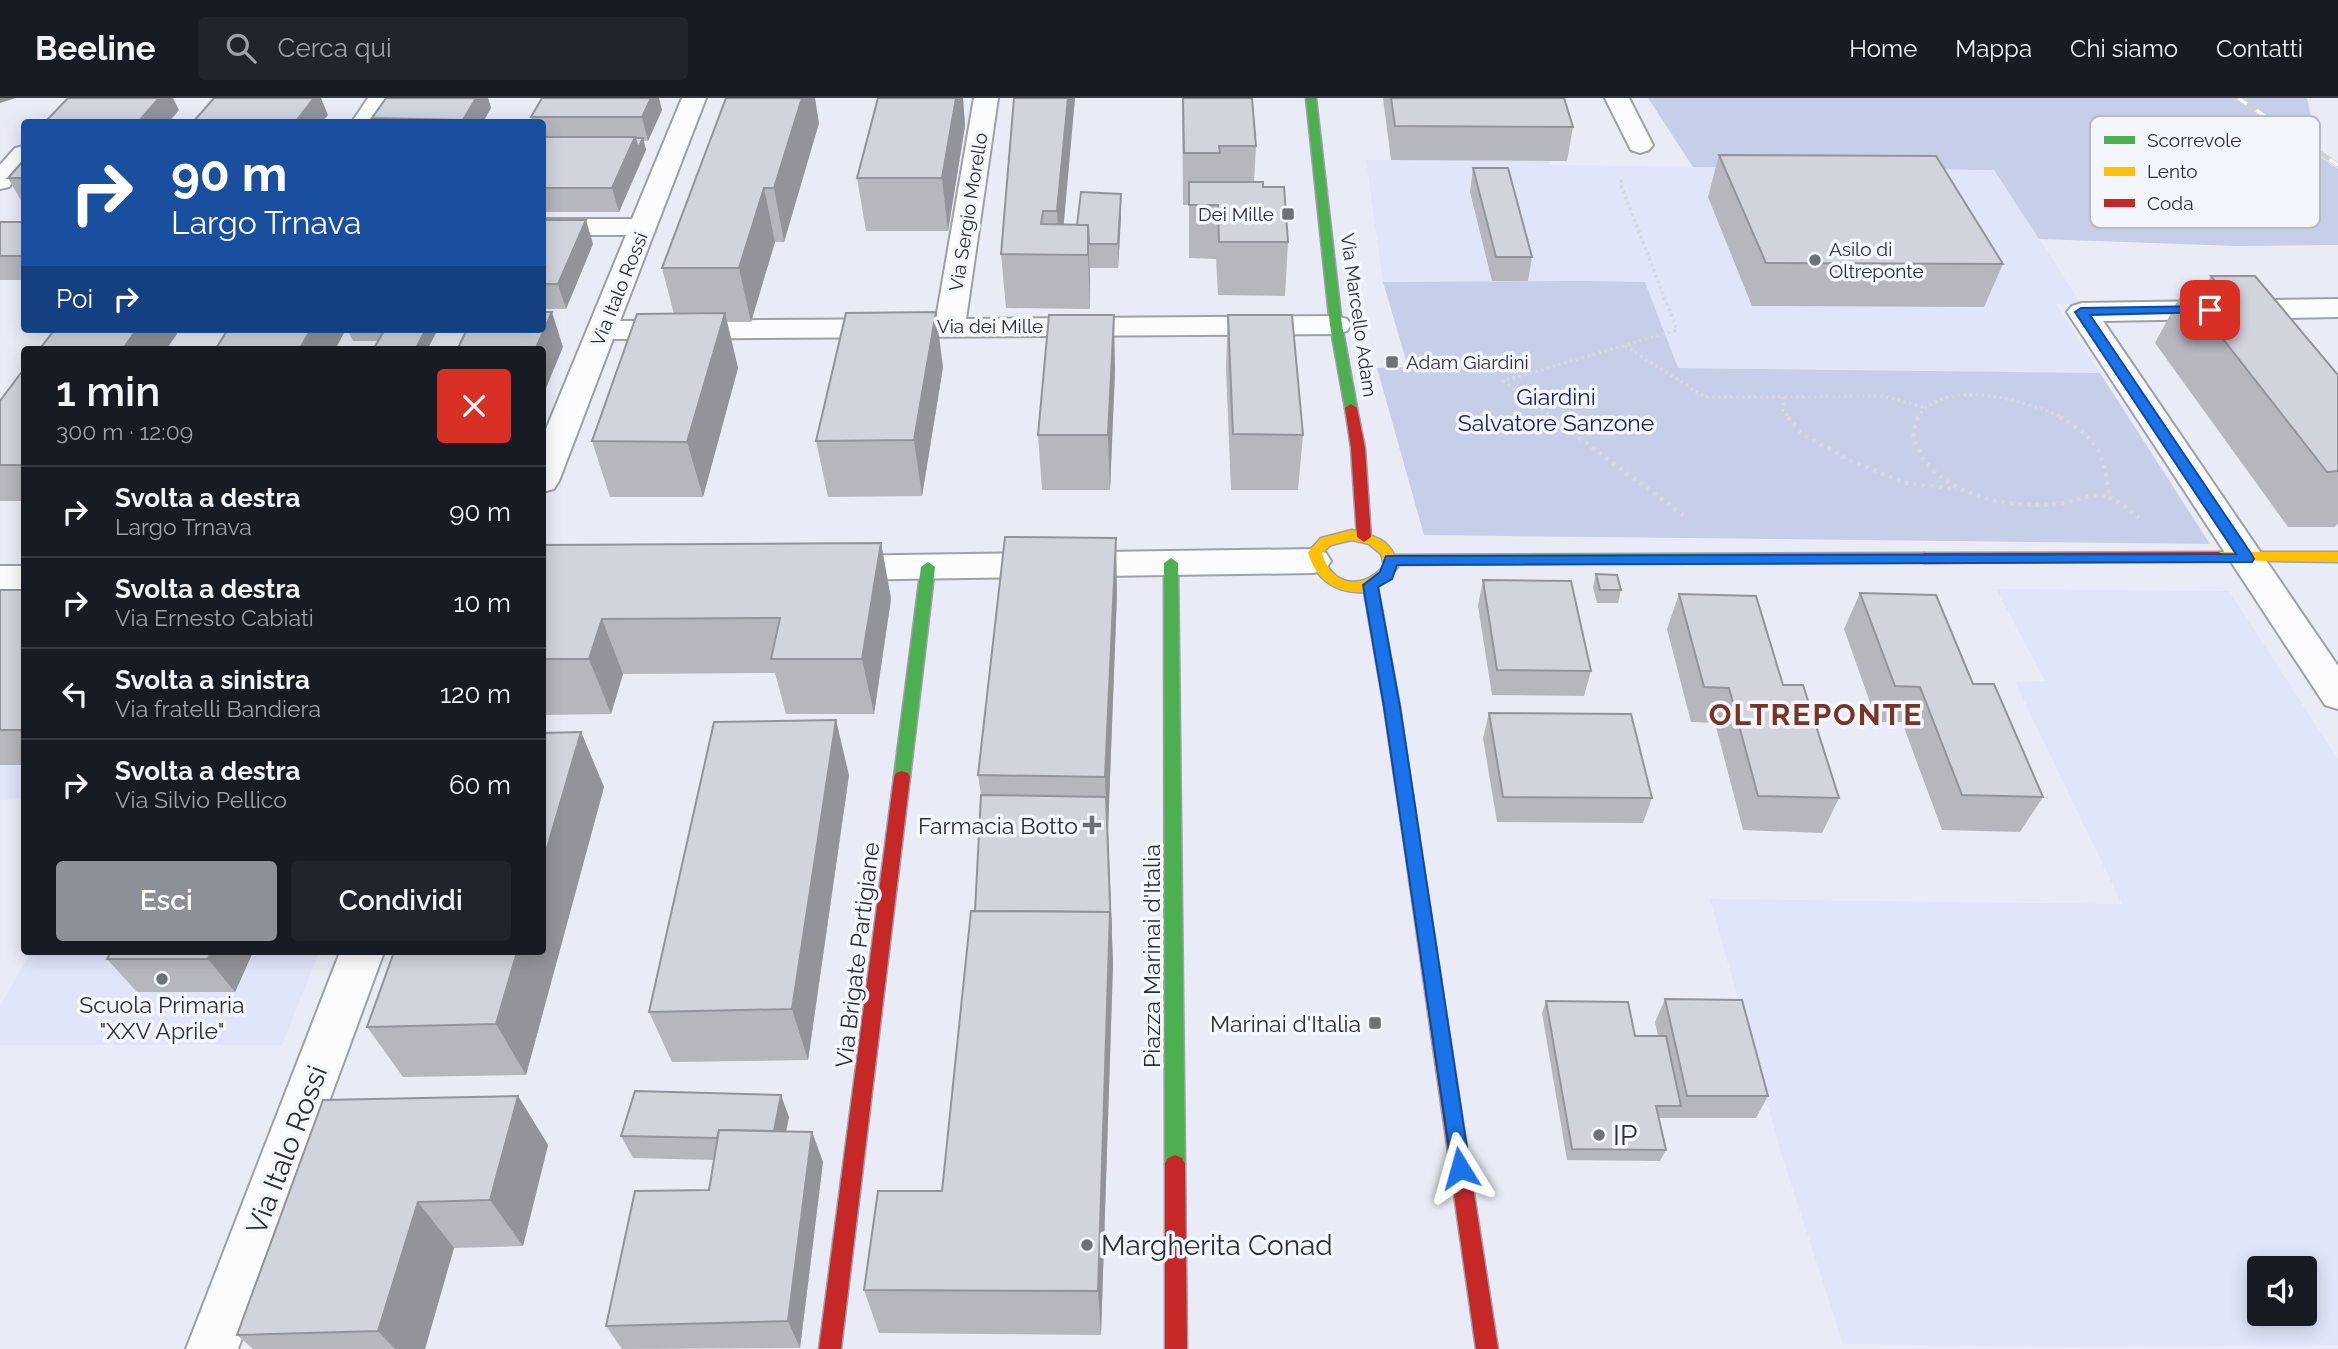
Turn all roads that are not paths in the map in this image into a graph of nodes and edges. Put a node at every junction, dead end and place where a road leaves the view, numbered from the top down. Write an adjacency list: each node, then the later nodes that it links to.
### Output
1 (380, 98): 6 (street)
2 (694, 98): 11 (street, Via Italo Rossi)
3 (986, 98): 14 (street, Via Sergio Morello)
4 (1311, 98): 13 (street, Via Marcello Adam)
5 (1618, 98): 7 (street)
6 (366, 119)
7 (1640, 145)
8 (21, 157): 9 (street)
9 (0, 181)
10 (546, 227): 11 (street)
11 (644, 227): 15 (street, Via Italo Rossi)
12 (2338, 308): 19 (street)
13 (1336, 325): 14 (street, Via dei Mille); 17 (street, Via Marcello Adam)
14 (950, 326): 15 (street, Via dei Mille)
15 (602, 330): 16 (street, Via Italo Rossi)
16 (546, 471)
17 (1364, 537): 20 (street); 21 (street)
18 (2338, 557): 19 (street)
19 (2246, 559): 20 (street); 28 (street)
20 (1391, 560): 27 (street)
21 (1314, 561): 22 (street); 27 (street)
22 (1171, 564): 23 (street); 32 (street, Piazza Marinai d'Italia)
23 (928, 567): 24 (street); 31 (street, Via Brigate Partigiane)
24 (804, 568)
25 (0, 578): 26 (street)
26 (21, 578)
27 (1370, 585): 33 (street)
28 (2338, 695)
29 (361, 955): 30 (street, Via Italo Rossi)
30 (212, 1349)
31 (830, 1349)
32 (1176, 1349)
33 (1487, 1349)

